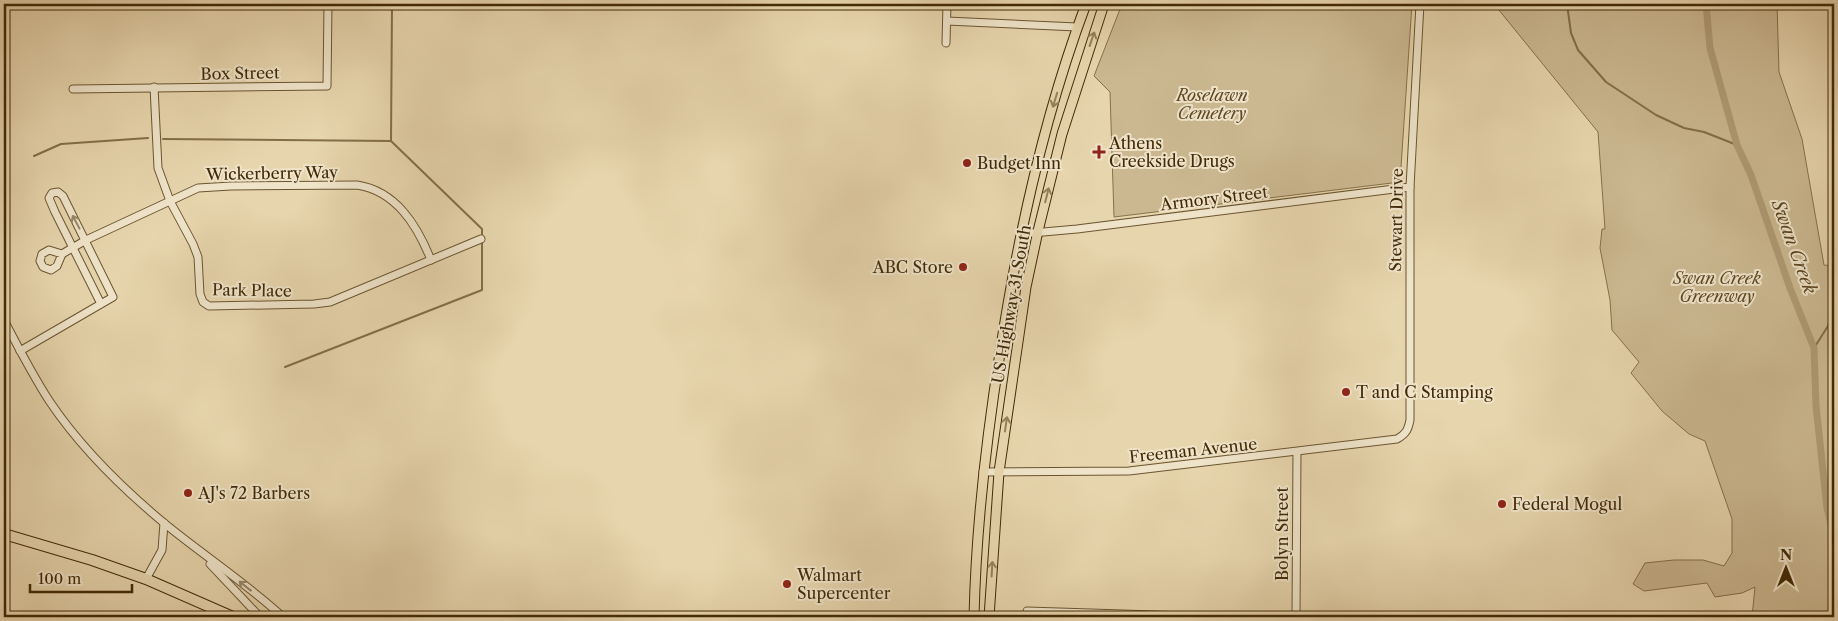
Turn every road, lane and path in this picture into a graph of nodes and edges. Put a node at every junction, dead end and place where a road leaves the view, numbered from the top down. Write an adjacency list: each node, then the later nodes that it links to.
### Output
1 (328, 4): 11 (street, Box Street)
2 (947, 4): 6 (street)
3 (1086, 4): 8 (main road, US Highway 31 South)
4 (1104, 4): 15 (main road, US Highway 31 South, one-way to 4)
5 (1420, 4): 13 (street, Stewart Drive)
6 (947, 21): 8 (street); 10 (street)
7 (4, 22): 9 (street)
8 (1077, 27): 16 (main road, US Highway 31 South, one-way to 16)
9 (4, 32)
10 (946, 43)
11 (154, 88): 12 (street, Box Street); 14 (street, Park Place)
12 (72, 89)
13 (1410, 187): 15 (street, Armory Street); 25 (street, Stewart Drive)
14 (170, 201): 18 (street, Wickerberry Way); 21 (street, Wickerberry Way); 21 (street, Park Place)
15 (1038, 231): 16 (street, Armory Street); 28 (main road, US Highway 31 South, one-way to 15)
16 (1021, 234): 27 (main road, US Highway 31 South)
17 (481, 239): 21 (street, Park Place)
18 (86, 240): 19 (street, Wickerberry Way); 19 (street, one-way to 19); 22 (street)
19 (73, 246): 20 (street, Wickerberry Way); 22 (street)
20 (62, 254)
21 (431, 260)
22 (101, 304): 24 (street)
23 (4, 320): 24 (street)
24 (20, 351): 29 (street)
25 (1404, 435): 26 (street, Freeman Avenue)
26 (1297, 452): 28 (street, Freeman Avenue); 42 (street, Bolyn Street)
27 (983, 472): 28 (street, Freeman Avenue); 39 (main road, US Highway 31 South)
28 (999, 472): 40 (main road, US Highway 31 South, one-way to 28)
29 (164, 523): 31 (street); 32 (street)
30 (4, 534): 32 (highway)
31 (191, 544): 37 (street); 38 (street, one-way to 31)
32 (146, 579): 36 (highway)
33 (1027, 611): 34 (street)
34 (1052, 614): 35 (street)
35 (1156, 616): 41 (street)
36 (233, 617)
37 (260, 617)
38 (282, 617)
39 (974, 617)
40 (990, 617)
41 (1218, 617)
42 (1296, 617)

